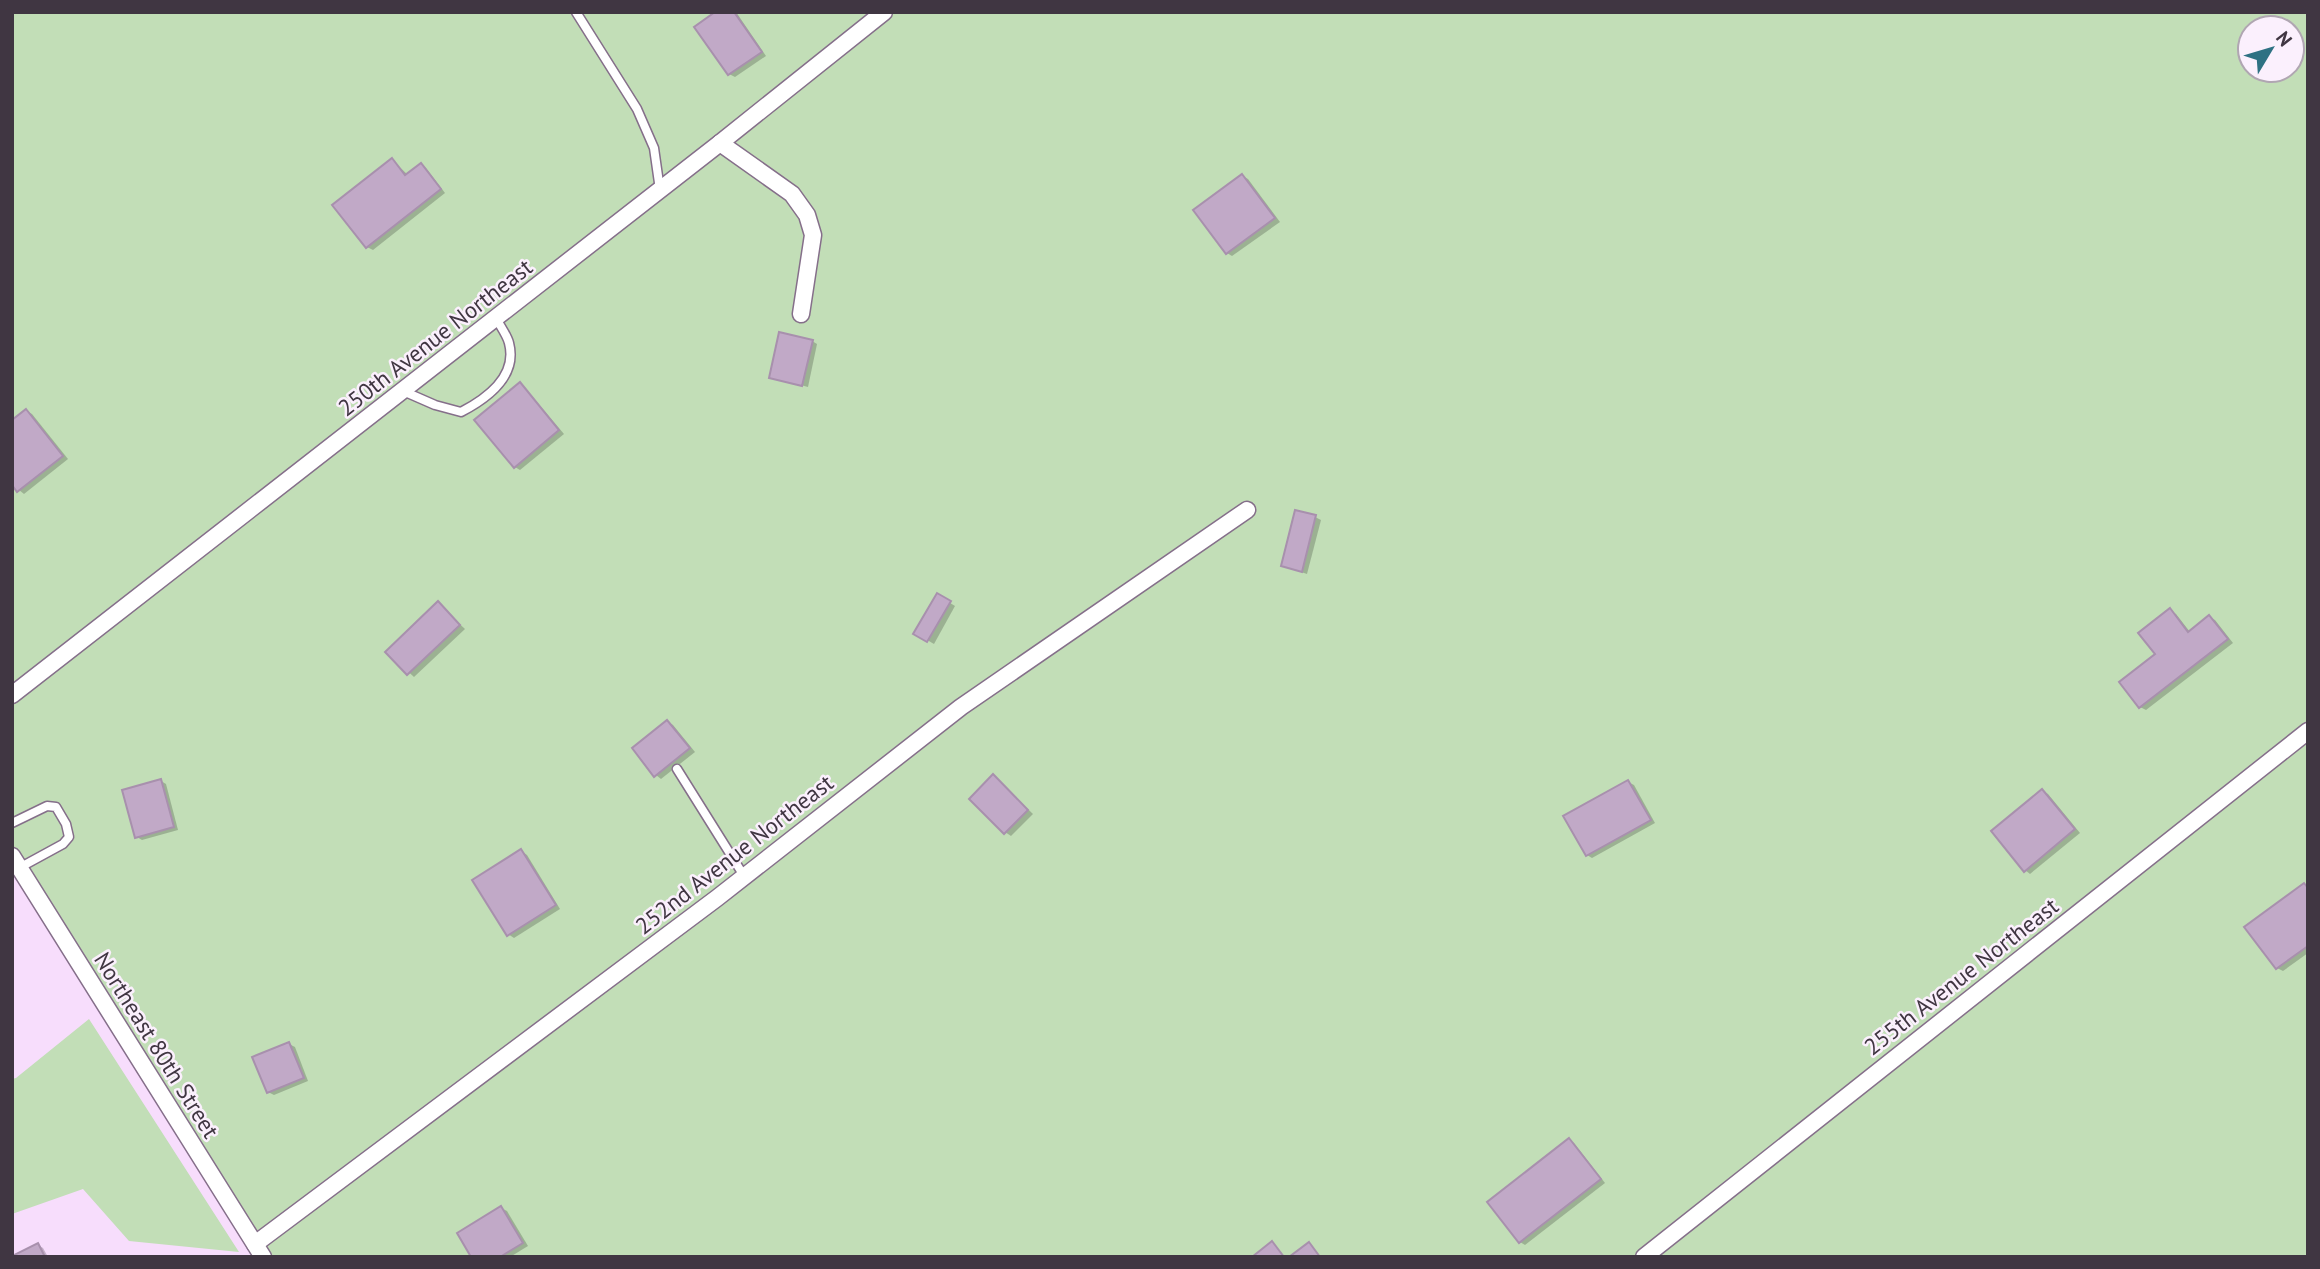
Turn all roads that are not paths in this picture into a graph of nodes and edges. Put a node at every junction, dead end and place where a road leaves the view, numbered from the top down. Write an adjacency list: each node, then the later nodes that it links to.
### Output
1 (576, 12): 4 (lane)
2 (884, 12): 3 (street, 250th Avenue Northeast)
3 (720, 144): 4 (street, 250th Avenue Northeast); 5 (street)
4 (660, 190): 6 (street, 250th Avenue Northeast)
5 (801, 314)
6 (496, 318): 7 (street, 250th Avenue Northeast); 7 (lane)
7 (403, 391): 9 (street, 250th Avenue Northeast)
8 (1247, 510): 14 (street, 252nd Avenue Northeast)
9 (12, 695)
10 (2308, 731): 16 (street, 255th Avenue Northeast)
11 (677, 769): 14 (lane)
12 (12, 823): 13 (lane)
13 (16, 862): 15 (street, Northeast 80th Street)
14 (744, 876): 15 (street, 252nd Avenue Northeast)
15 (258, 1252)
16 (1644, 1257)

